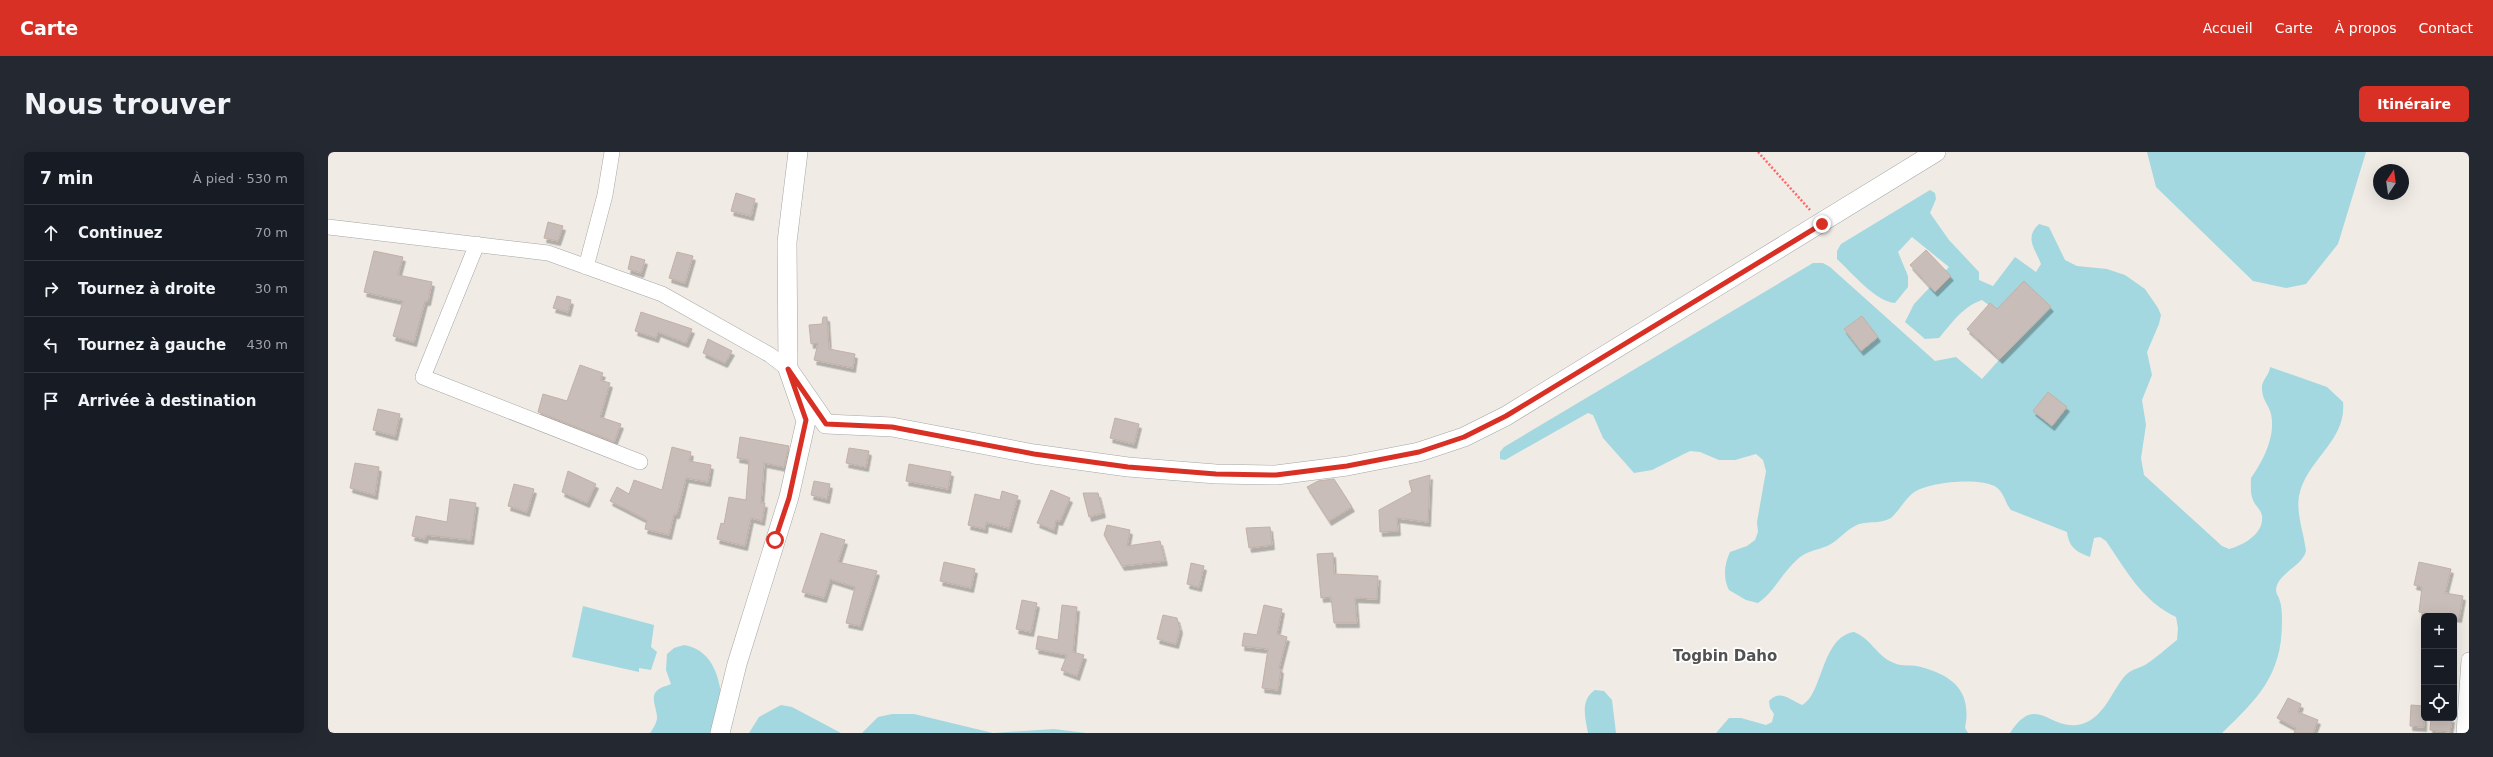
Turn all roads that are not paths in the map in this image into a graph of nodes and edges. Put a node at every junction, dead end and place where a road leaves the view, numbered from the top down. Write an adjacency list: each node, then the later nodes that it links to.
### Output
1 (612, 152): 6 (street)
2 (798, 152): 7 (street)
3 (1936, 152): 7 (street)
4 (328, 227): 5 (street)
5 (478, 244): 6 (street); 8 (street)
6 (586, 267): 7 (street)
7 (788, 369): 10 (street)
8 (640, 462)
9 (2469, 660): 11 (street)
10 (720, 733)
11 (2464, 733)

